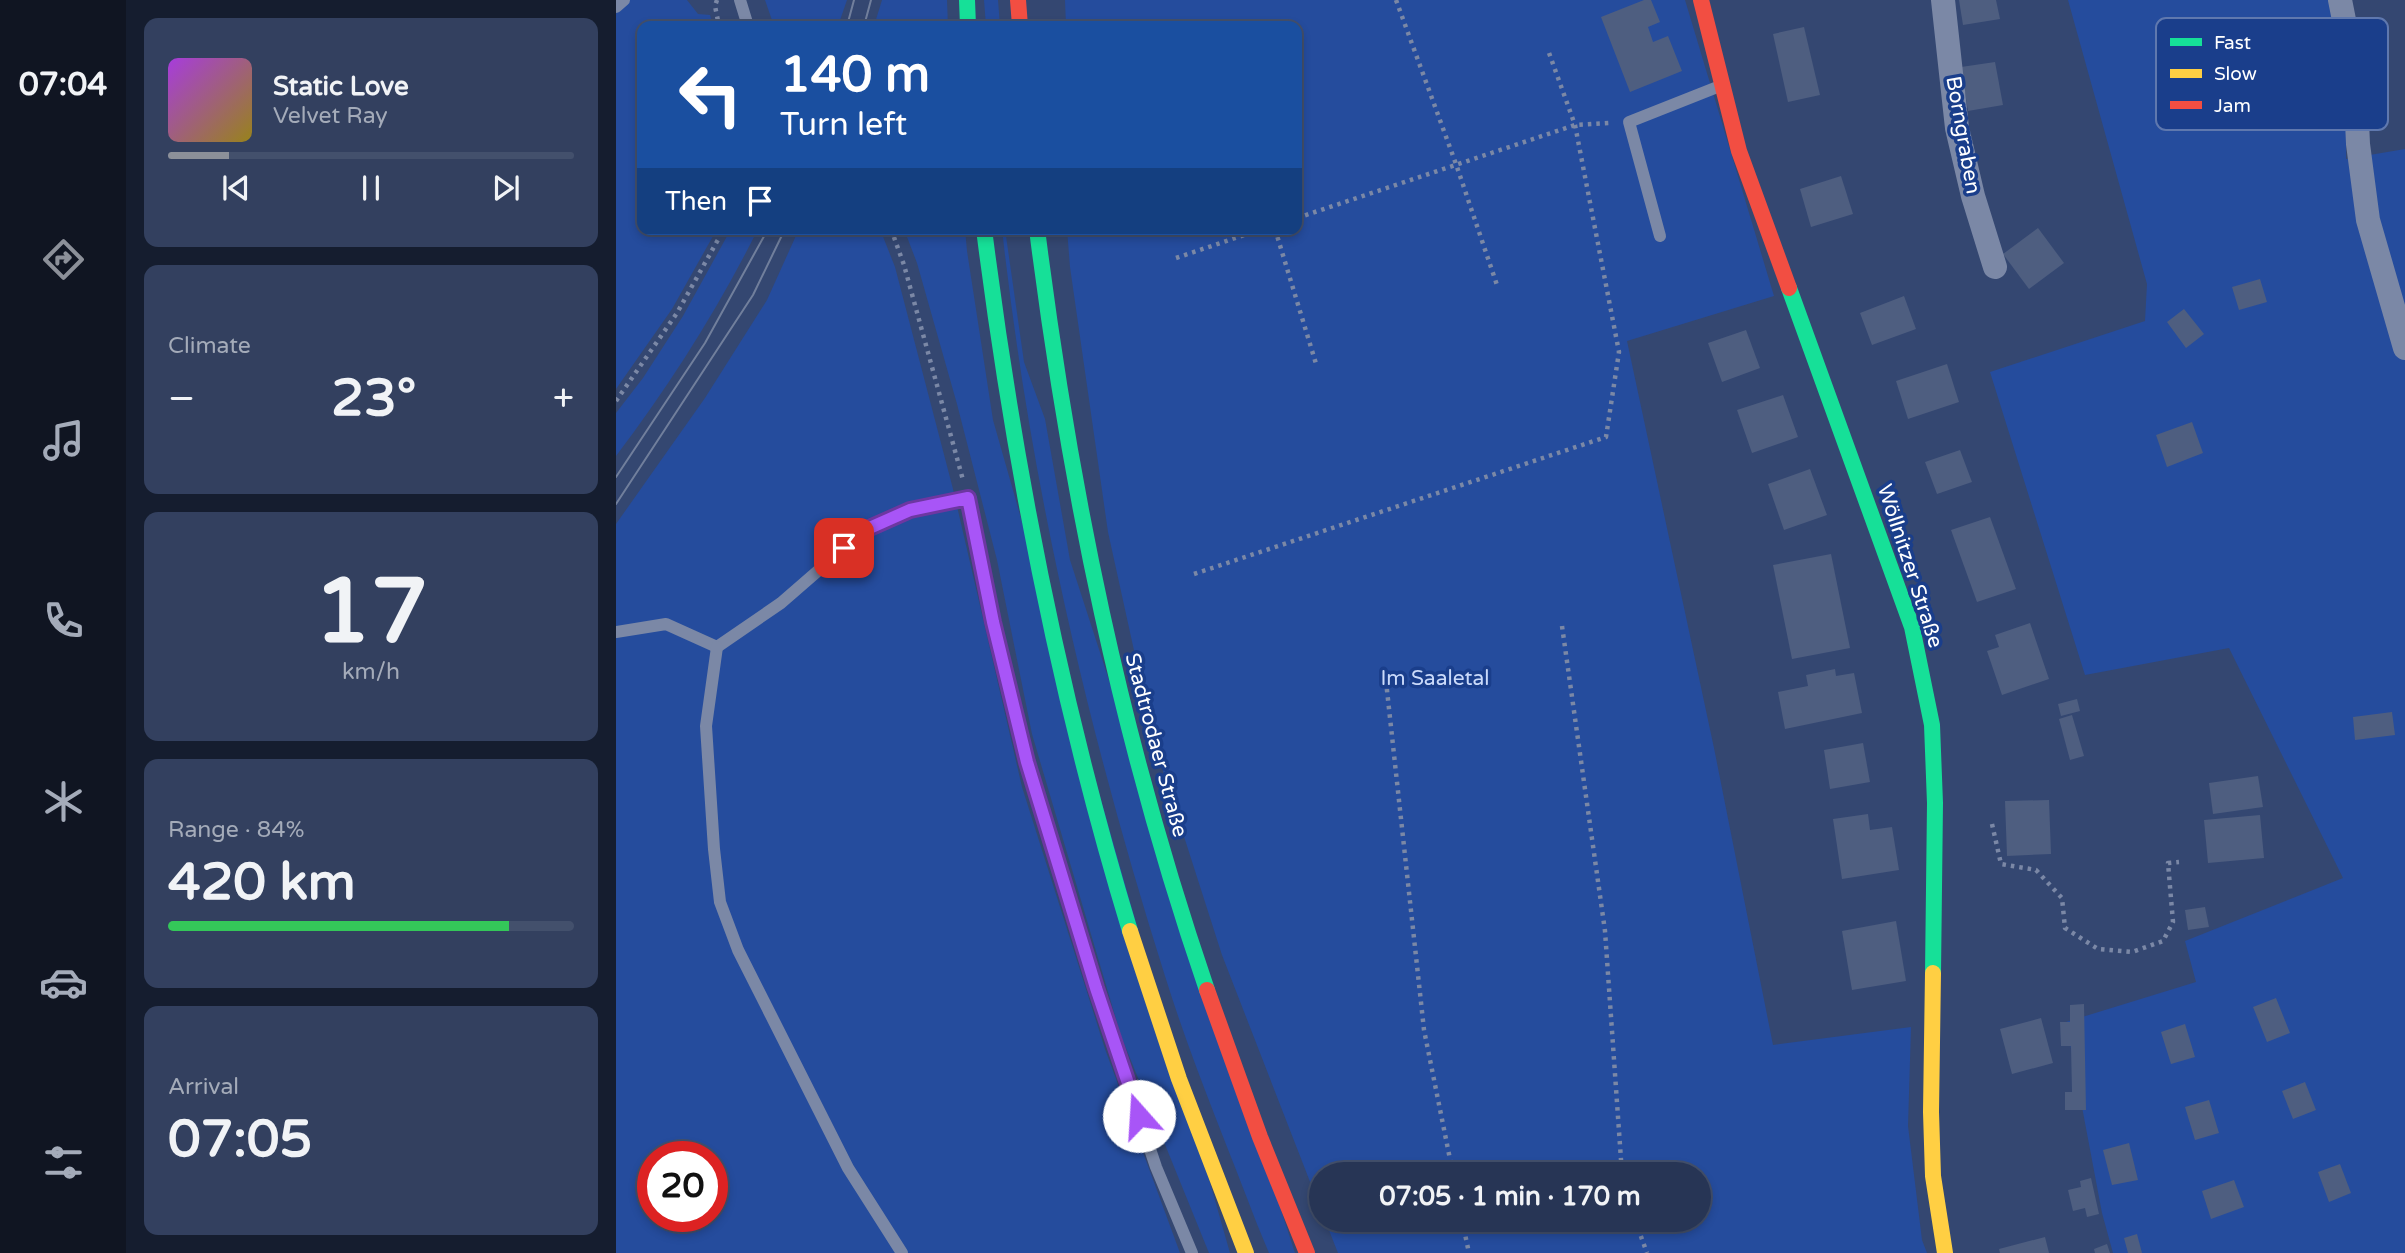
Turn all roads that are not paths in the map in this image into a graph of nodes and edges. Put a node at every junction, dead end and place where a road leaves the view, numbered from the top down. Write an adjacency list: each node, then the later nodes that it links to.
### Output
1 (624, 0): 8 (lane)
2 (740, 0): 10 (lane)
3 (967, 0): 11 (main road)
4 (1018, 0): 12 (main road)
5 (1702, 0): 13 (main road, Wöllnitzer Straße)
6 (1943, 0): 18 (street, Borngraben)
7 (2340, 0): 9 (street)
8 (616, 7)
9 (2344, 18)
10 (746, 21)
11 (968, 21)
12 (1020, 21)
13 (1723, 85): 17 (lane); 26 (main road, Wöllnitzer Straße)
14 (2357, 130): 19 (street)
15 (985, 235): 24 (main road)
16 (1038, 235): 25 (main road, Stadtrodaer Straße)
17 (1660, 236)
18 (1995, 267)
19 (2405, 348)
20 (616, 632): 21 (lane)
21 (717, 648): 22 (lane); 23 (lane)
22 (902, 1253)
23 (1192, 1253)
24 (1246, 1253)
25 (1307, 1253)
26 (1945, 1253)

